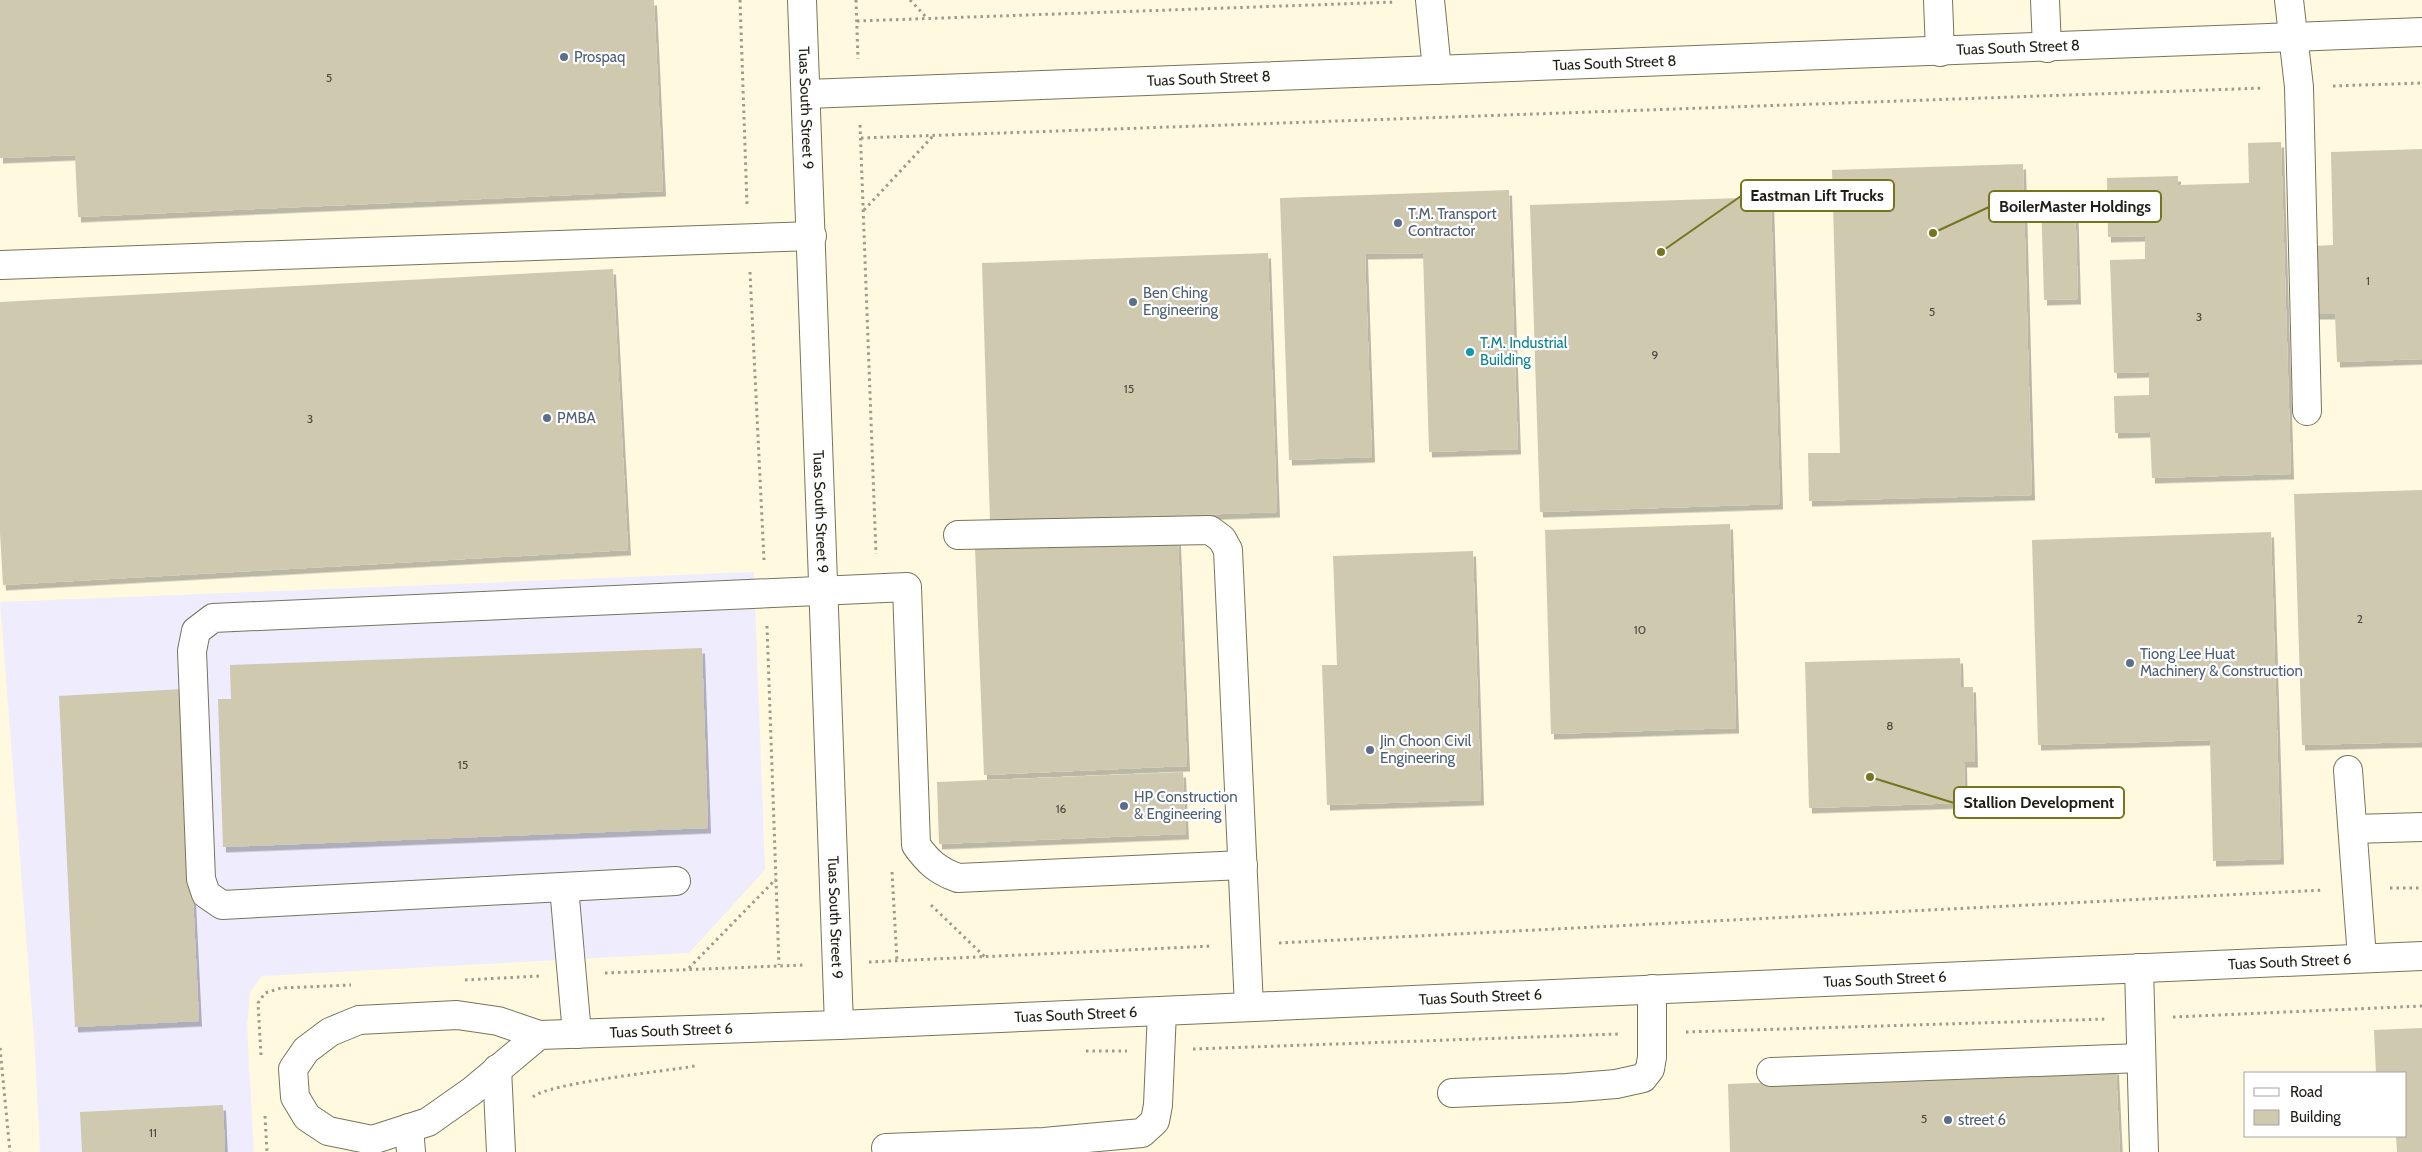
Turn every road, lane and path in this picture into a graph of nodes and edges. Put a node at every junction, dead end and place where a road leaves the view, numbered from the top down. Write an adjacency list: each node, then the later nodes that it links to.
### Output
1 (740, 0): 24 (path)
2 (802, 0): 19 (street, Tuas South Street 9)
3 (856, 0): 10 (path)
4 (910, 0): 9 (path)
5 (1430, 0): 9 (path); 15 (street)
6 (1938, 0): 14 (street)
7 (2045, 0): 13 (street)
8 (2289, 0): 12 (street)
9 (928, 19): 10 (path)
10 (857, 21): 18 (path)
11 (2422, 32): 12 (street, Tuas South Street 8)
12 (2293, 36): 13 (street, Tuas South Street 8); 17 (street)
13 (2047, 48): 14 (street, Tuas South Street 8)
14 (1940, 52): 15 (street, Tuas South Street 8)
15 (1437, 70): 18 (street, Tuas South Street 8)
16 (2422, 83): 17 (path)
17 (2299, 87): 20 (path); 26 (street)
18 (860, 91): 19 (street, Tuas South Street 8); 21 (path)
19 (807, 94): 23 (street, Tuas South Street 9)
20 (934, 135): 21 (path); 22 (path)
21 (861, 138): 22 (path)
22 (864, 210): 28 (path)
23 (812, 236): 24 (street); 29 (street, Tuas South Street 9)
24 (748, 239): 25 (street); 30 (path)
25 (1, 265)
26 (2307, 411)
27 (958, 535): 34 (street)
28 (877, 589): 29 (street); 34 (street)
29 (824, 591): 30 (street); 47 (street, Tuas South Street 9)
30 (765, 593): 36 (path); 38 (street)
31 (2348, 770): 33 (street)
32 (2422, 826): 33 (street)
33 (2353, 829): 40 (street)
34 (1243, 865): 42 (street)
35 (899, 875): 46 (path)
36 (776, 879): 48 (path); 49 (path)
37 (676, 881): 38 (street)
38 (564, 887): 51 (street)
39 (2422, 888): 40 (path)
40 (2357, 889): 42 (path); 45 (street)
41 (928, 902): 44 (path)
42 (1246, 944): 44 (path); 57 (street)
43 (2422, 956): 45 (street, Tuas South Street 6)
44 (985, 957): 46 (path)
45 (2362, 958): 50 (street, Tuas South Street 6)
46 (897, 961): 47 (path)
47 (837, 964): 48 (path); 60 (street, Tuas South Street 9)
48 (779, 965): 49 (path)
49 (688, 968): 51 (path)
50 (2138, 968): 54 (street, Tuas South Street 6); 59 (street)
51 (572, 974): 52 (path); 62 (street)
52 (456, 980)
53 (359, 985): 55 (path)
54 (1652, 989): 57 (street, Tuas South Street 6); 61 (street)
55 (258, 1002)
56 (2422, 1006): 59 (path)
57 (1249, 1007): 58 (street, Tuas South Street 6)
58 (1162, 1011): 60 (street, Tuas South Street 6); 65 (street)
59 (2140, 1018): 61 (path); 67 (street)
60 (839, 1025): 62 (street, Tuas South Street 6)
61 (1652, 1033): 65 (path); 71 (street)
62 (577, 1034): 63 (street, Tuas South Street 6)
63 (539, 1035): 69 (street, Tuas South Street 6); 73 (street, Tuas South Street 6)
64 (0, 1048): 75 (path)
65 (1160, 1050): 66 (path); 74 (street)
66 (1081, 1051)
67 (2141, 1058): 70 (street); 76 (street)
68 (697, 1066): 72 (path)
69 (497, 1069): 72 (street); 73 (street, Tuas South Street 6)
70 (1772, 1072)
71 (1452, 1093)
72 (501, 1139)
73 (410, 1140)
74 (886, 1148)
75 (10, 1152)
76 (2144, 1152)

